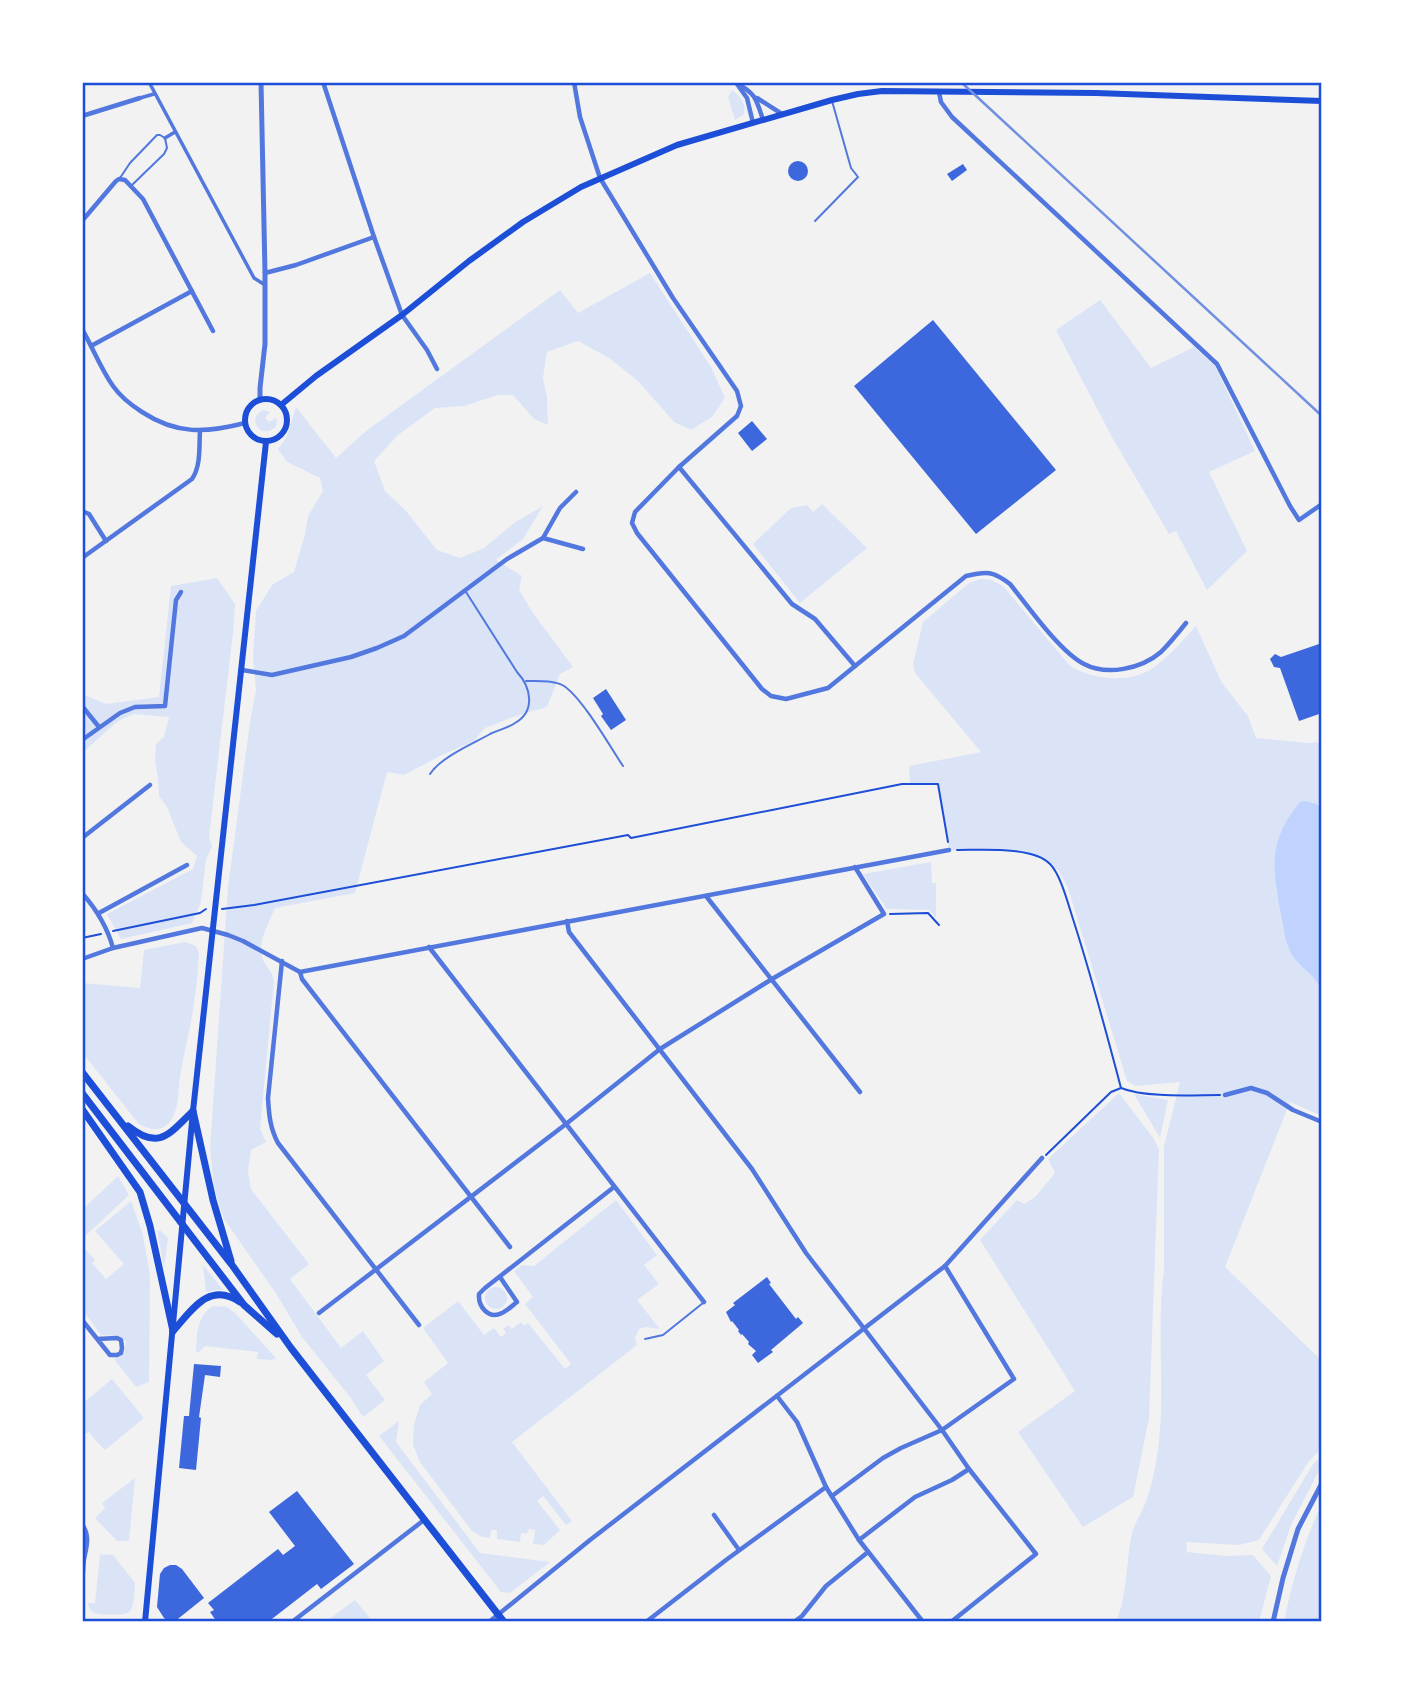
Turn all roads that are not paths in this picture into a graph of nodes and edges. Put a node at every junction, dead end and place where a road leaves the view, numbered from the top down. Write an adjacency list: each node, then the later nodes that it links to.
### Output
1 (149, 82): 7 (street)
2 (261, 82): 24 (street)
3 (323, 82): 23 (street)
4 (574, 82): 18 (street)
5 (736, 83): 8 (street); 15 (street)
6 (939, 91): 10 (main road); 11 (main road); 39 (street)
7 (155, 93): 9 (street); 16 (street)
8 (755, 97): 12 (street); 14 (street)
9 (140, 98): 13 (street)
10 (832, 100): 12 (main road); 21 (lane)
11 (1322, 101)
12 (782, 114): 14 (main road)
13 (82, 116)
14 (763, 120): 15 (main road)
15 (753, 123): 18 (main road)
16 (175, 132): 17 (street); 25 (street)
17 (165, 138): 19 (lane); 20 (lane)
18 (600, 178): 27 (main road); 37 (street)
19 (119, 179): 20 (street); 22 (street)
20 (131, 186): 26 (street)
21 (815, 220)
22 (82, 221)
23 (374, 237): 24 (street); 27 (street)
24 (265, 273): 25 (street)
25 (265, 285): 32 (street)
26 (192, 292): 29 (street); 30 (street)
27 (401, 315): 31 (street); 33 (main road)
28 (82, 329): 30 (street)
29 (213, 331)
30 (91, 346): 35 (street)
31 (437, 369)
32 (260, 400): 33 (main road); 34 (main road)
33 (281, 405): 36 (main road)
34 (245, 423): 35 (street); 36 (main road)
35 (200, 431): 42 (street)
36 (266, 442): 49 (main road)
37 (679, 467): 48 (street); 48 (street)
38 (576, 492): 41 (street)
39 (1322, 504)
40 (82, 512): 42 (street)
41 (542, 538): 43 (street); 46 (street)
42 (106, 541): 44 (street)
43 (583, 549)
44 (82, 558)
45 (181, 592): 52 (street)
46 (465, 592): 49 (street); 50 (lane)
47 (1186, 623): 48 (street)
48 (855, 666)
49 (242, 670): 65 (main road)
50 (525, 681): 54 (lane); 55 (lane)
51 (82, 706): 52 (street)
52 (99, 727): 53 (street)
53 (82, 740)
54 (623, 766)
55 (430, 774)
56 (150, 785): 57 (street)
57 (82, 838)
58 (949, 850): 60 (street)
59 (187, 865): 63 (street)
60 (855, 867): 62 (street); 71 (street)
61 (82, 893): 63 (street)
62 (706, 896): 64 (street); 71 (street)
63 (99, 913): 67 (street)
64 (567, 922): 66 (street); 72 (street)
65 (214, 930): 67 (street); 69 (street); 78 (main road)
66 (429, 947): 70 (street); 81 (street)
67 (113, 948): 68 (street)
68 (82, 959)
69 (282, 961): 70 (street); 90 (street)
70 (299, 972): 84 (street)
71 (772, 978): 72 (street); 74 (street)
72 (660, 1049): 81 (street); 97 (street)
73 (82, 1072): 79 (main road)
74 (860, 1092)
75 (82, 1093): 86 (main road)
76 (1225, 1095): 80 (street)
77 (82, 1109): 98 (main road)
78 (193, 1111): 79 (main road); 85 (main road); 88 (main road)
79 (115, 1116): 85 (main road)
80 (1322, 1122)
81 (566, 1124): 83 (street); 84 (street)
82 (1042, 1158): 89 (street)
83 (614, 1187): 91 (street); 92 (street)
84 (470, 1196): 87 (street); 90 (street)
85 (185, 1203): 86 (main road); 88 (main road)
86 (183, 1227): 93 (main road); 98 (main road)
87 (510, 1247)
88 (232, 1265): 101 (main road)
89 (945, 1266): 97 (street); 103 (street)
90 (376, 1269): 94 (street); 96 (street)
91 (500, 1277): 91 (street)
92 (704, 1302): 100 (lane)
93 (244, 1305): 98 (main road); 101 (main road)
94 (319, 1313)
95 (82, 1320): 99 (street)
96 (419, 1325)
97 (863, 1328): 102 (street); 103 (street)
98 (173, 1331): 120 (main road)
99 (97, 1339): 99 (street)
100 (645, 1339)
101 (286, 1342): 109 (main road)
102 (777, 1396): 106 (street); 117 (street)
103 (942, 1430): 104 (street); 107 (street)
104 (969, 1469): 111 (street); 127 (street)
105 (1322, 1483): 128 (street)
106 (827, 1487): 107 (street); 112 (street)
107 (832, 1496): 111 (street)
108 (714, 1515): 112 (street)
109 (424, 1520): 117 (main road); 121 (street)
110 (82, 1524): 115 (street)
111 (859, 1540): 113 (street)
112 (739, 1550): 124 (street)
113 (868, 1552): 125 (street); 126 (street)
114 (82, 1553): 115 (street)
115 (84, 1559): 116 (street)
116 (82, 1583)
117 (498, 1614): 122 (street); 123 (main road)
118 (82, 1621): 119 (street)
119 (88, 1622)
120 (145, 1622)
121 (292, 1622)
122 (488, 1622)
123 (504, 1622)
124 (646, 1622)
125 (794, 1622)
126 (923, 1622)
127 (951, 1622)
128 (1273, 1622)

